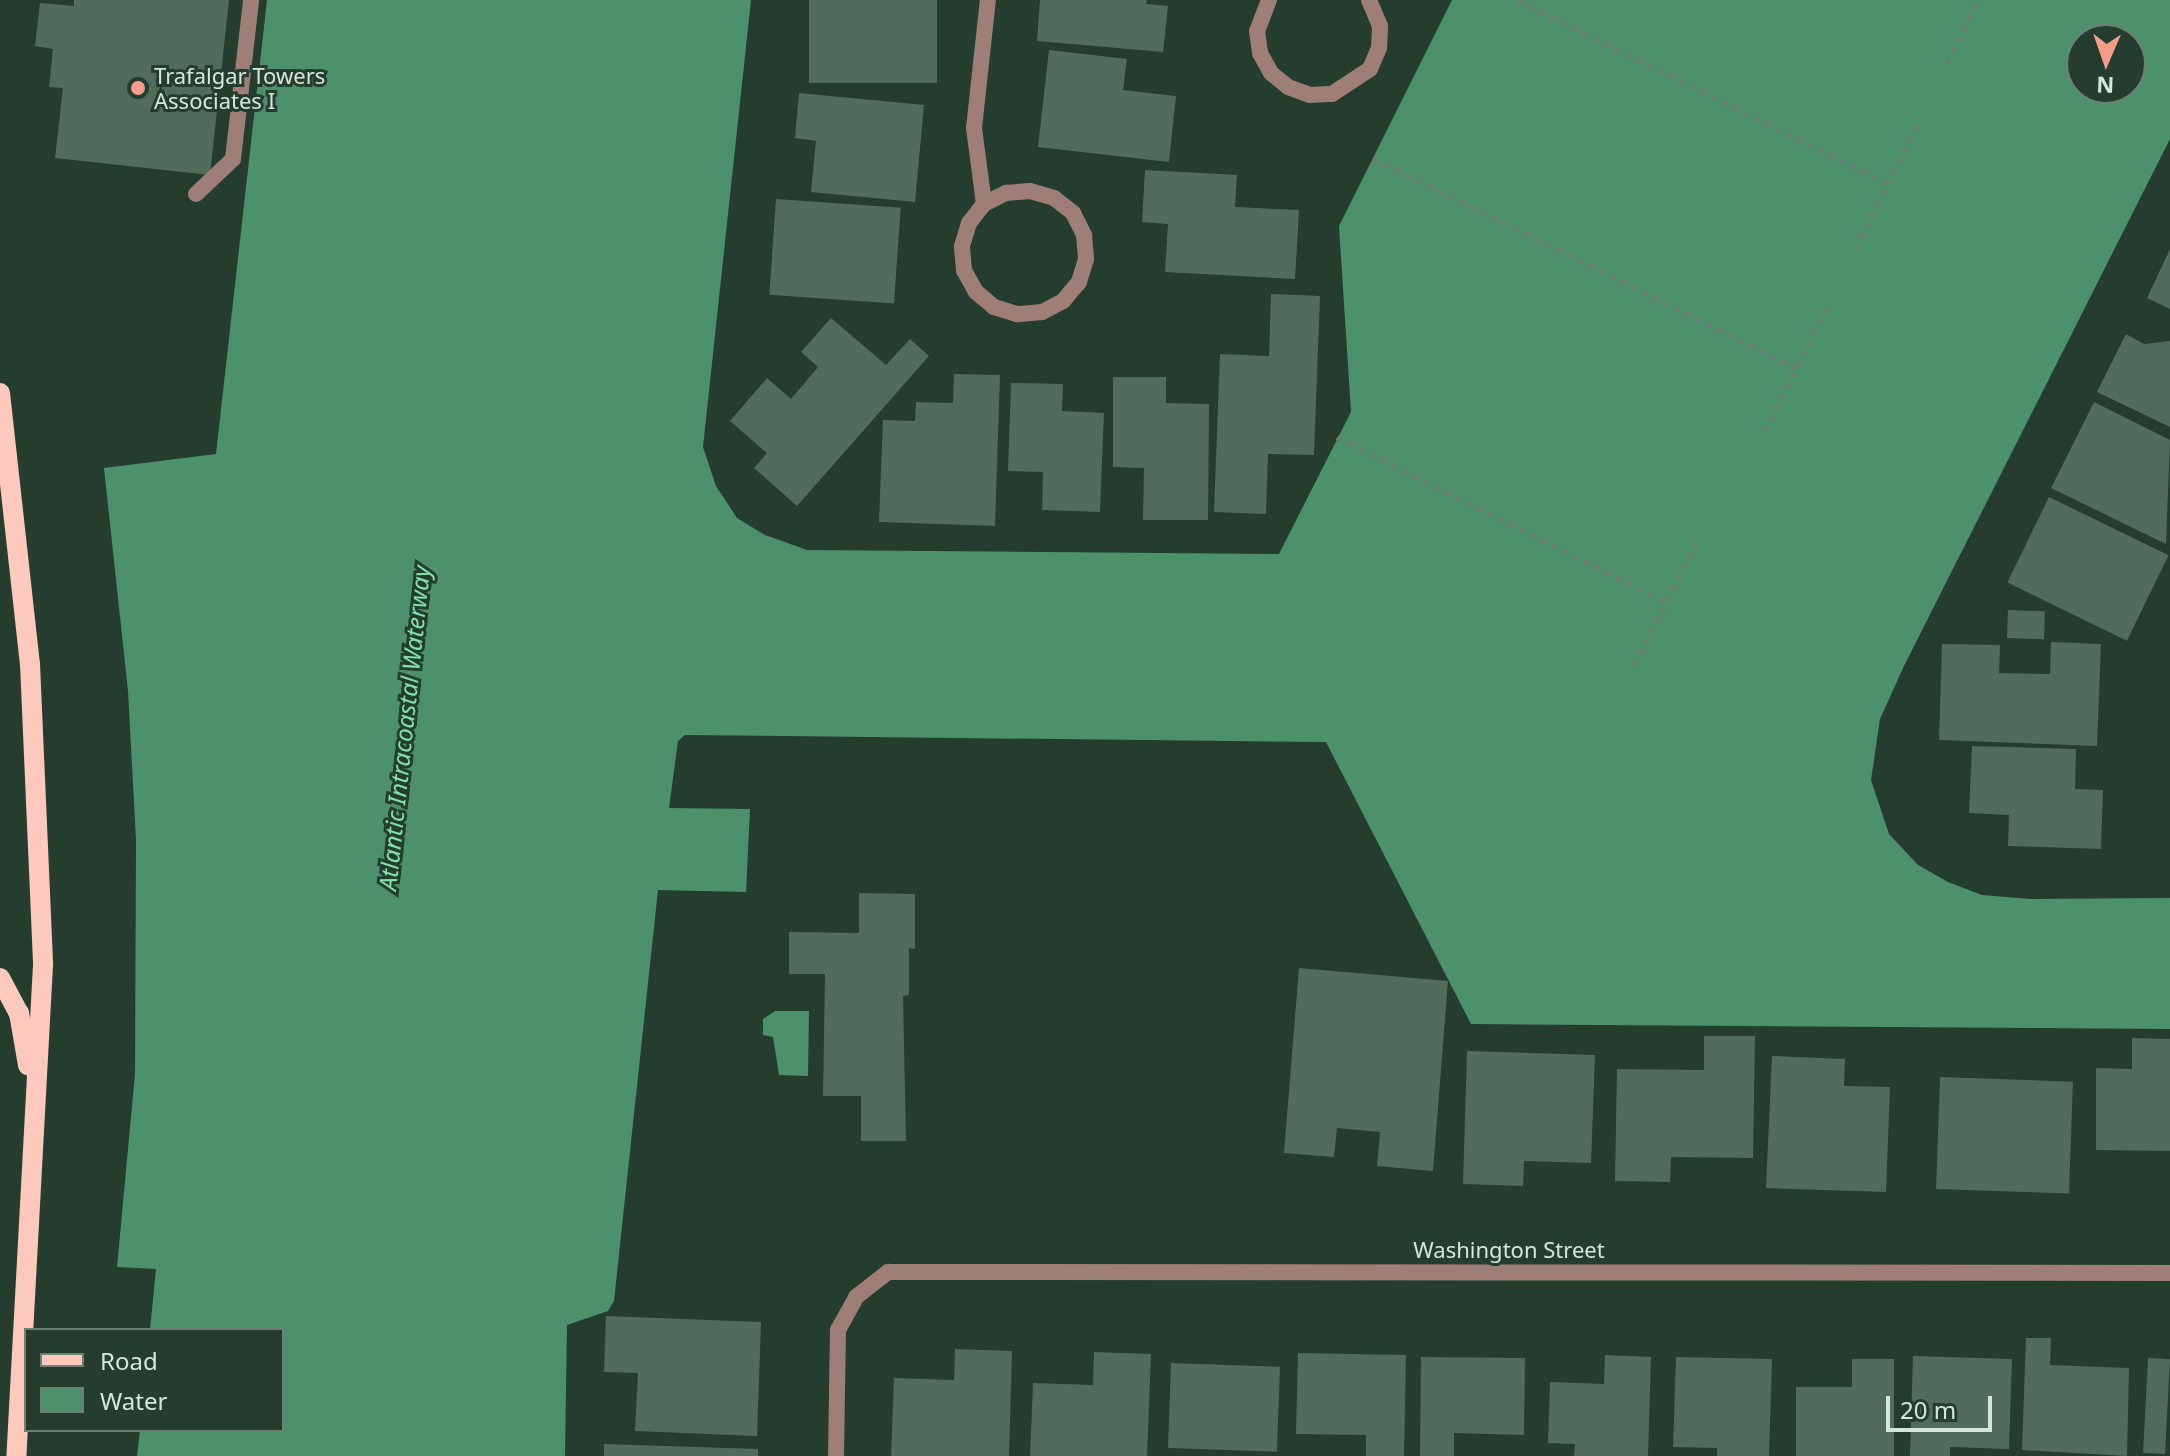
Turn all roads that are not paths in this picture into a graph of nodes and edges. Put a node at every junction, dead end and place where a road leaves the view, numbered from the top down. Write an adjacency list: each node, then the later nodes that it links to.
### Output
1 (251, 0): 5 (street)
2 (988, 0): 6 (street)
3 (1269, 0): 4 (street)
4 (1369, 0)
5 (196, 194)
6 (984, 204): 6 (street)
7 (0, 393): 9 (main road)
8 (0, 978): 9 (main road)
9 (33, 1149): 11 (main road)
10 (2170, 1273): 12 (street, Washington Street)
11 (16, 1456)
12 (836, 1456)

